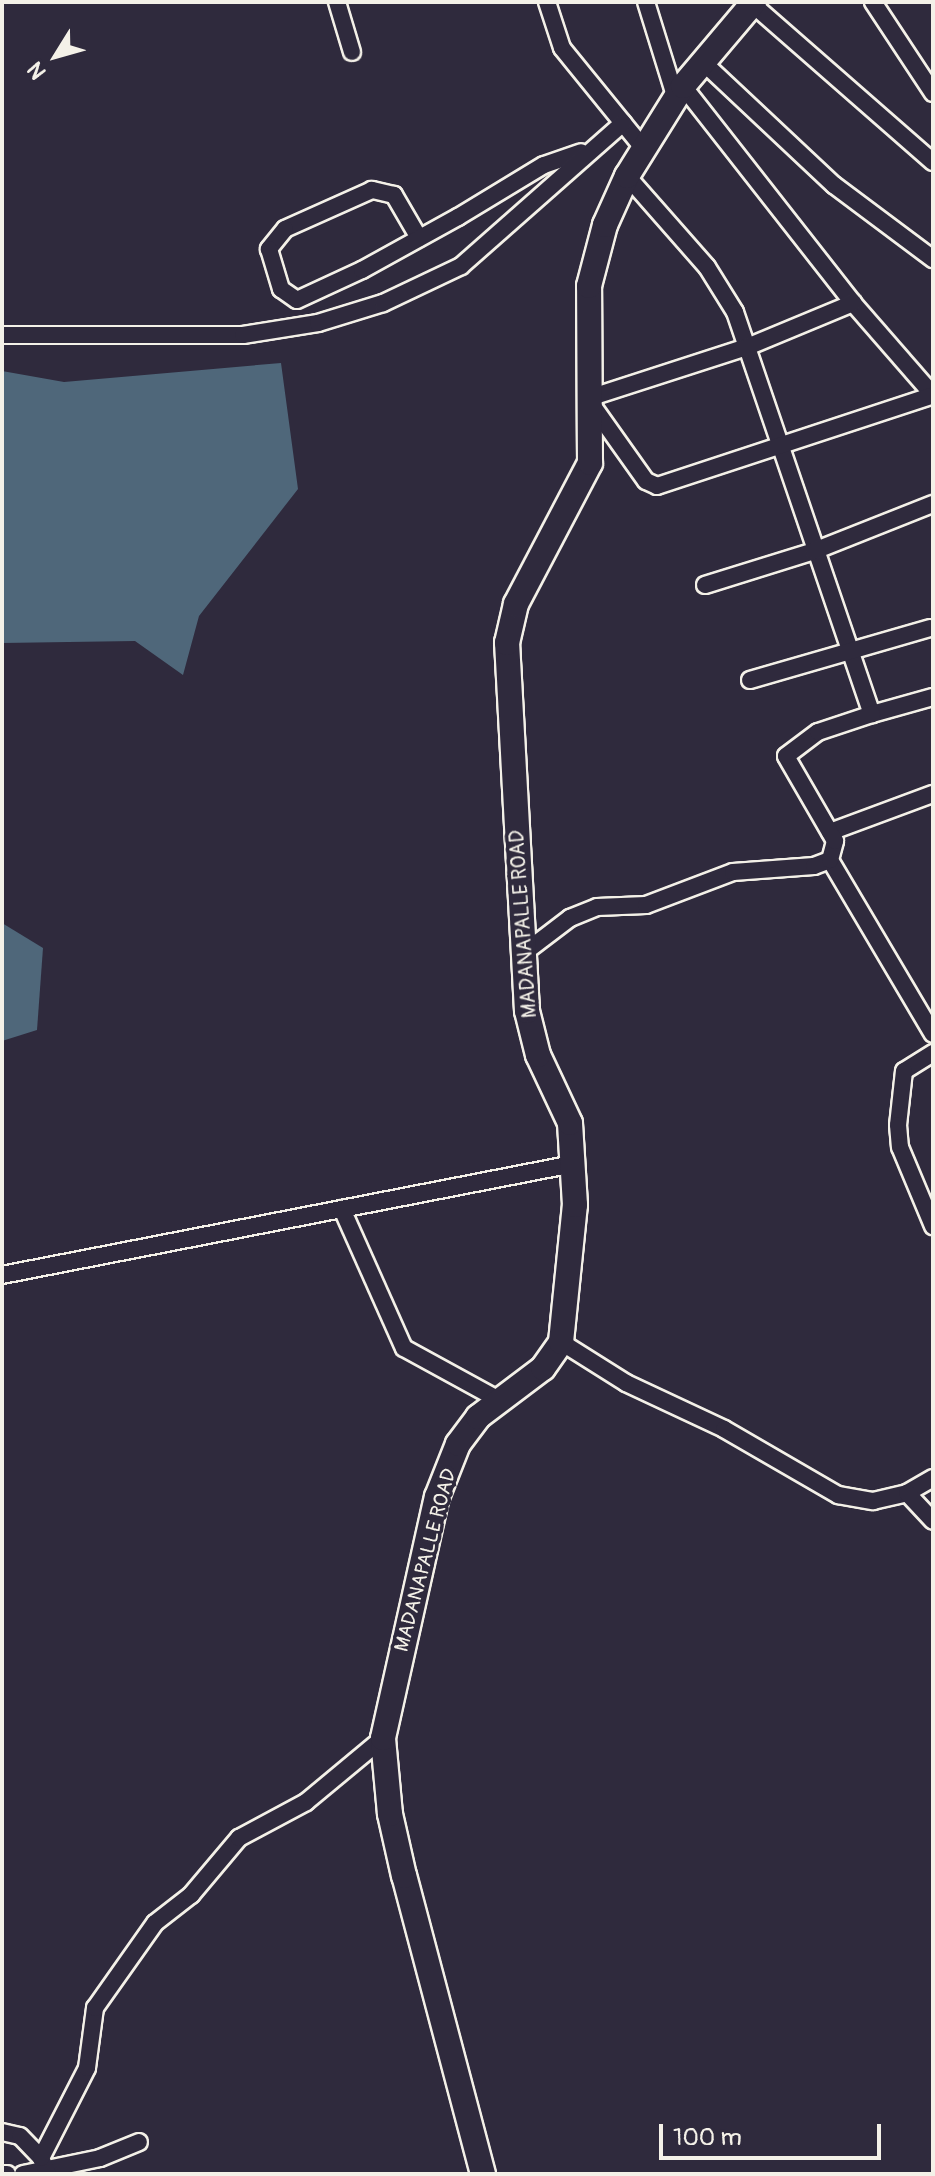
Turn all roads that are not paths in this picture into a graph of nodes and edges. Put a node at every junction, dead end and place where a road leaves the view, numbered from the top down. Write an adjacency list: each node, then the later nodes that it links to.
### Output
1 (337, 2): 6 (street)
2 (547, 2): 10 (street)
3 (646, 2): 8 (street)
4 (873, 2): 9 (street)
5 (752, 3): 7 (main road, MADANAPALLE ROAD); 11 (street)
6 (352, 52)
7 (705, 64): 8 (main road, MADANAPALLE ROAD); 17 (street)
8 (679, 93): 12 (main road, MADANAPALLE ROAD); 18 (street)
9 (933, 93)
10 (623, 123): 12 (street); 13 (street)
11 (926, 145): 14 (street)
12 (644, 149): 15 (main road, MADANAPALLE ROAD)
13 (586, 151): 16 (street); 19 (street)
14 (933, 162)
15 (627, 176): 20 (street); 22 (main road, MADANAPALLE ROAD)
16 (419, 238): 16 (street)
17 (933, 259)
18 (853, 303): 20 (street); 21 (street)
19 (2, 335)
20 (747, 347): 22 (street); 23 (street)
21 (933, 395): 23 (street)
22 (592, 401): 23 (street); 35 (main road, MADANAPALLE ROAD)
23 (783, 446): 25 (street)
24 (933, 504): 25 (street)
25 (814, 551): 26 (street); 28 (street)
26 (705, 585)
27 (932, 628): 28 (street)
28 (849, 652): 29 (street); 31 (street)
29 (750, 680)
30 (933, 697): 31 (street)
31 (872, 714): 33 (street)
32 (933, 794): 33 (street)
33 (830, 832): 34 (street)
34 (830, 860): 35 (street); 36 (street)
35 (524, 953): 38 (main road, MADANAPALLE ROAD)
36 (933, 1034)
37 (933, 1053): 40 (street)
38 (573, 1164): 39 (street); 42 (main road, MADANAPALLE ROAD)
39 (342, 1209): 41 (street); 43 (street)
40 (933, 1226)
41 (2, 1275)
42 (561, 1342): 43 (main road, MADANAPALLE ROAD); 45 (street)
43 (501, 1401): 47 (main road, MADANAPALLE ROAD)
44 (933, 1478): 45 (street)
45 (907, 1493): 46 (street)
46 (933, 1521)
47 (383, 1738): 50 (street); 52 (main road, MADANAPALLE ROAD)
48 (2, 2132): 50 (street)
49 (139, 2142): 50 (street)
50 (45, 2168): 51 (street)
51 (23, 2174)
52 (483, 2174)

